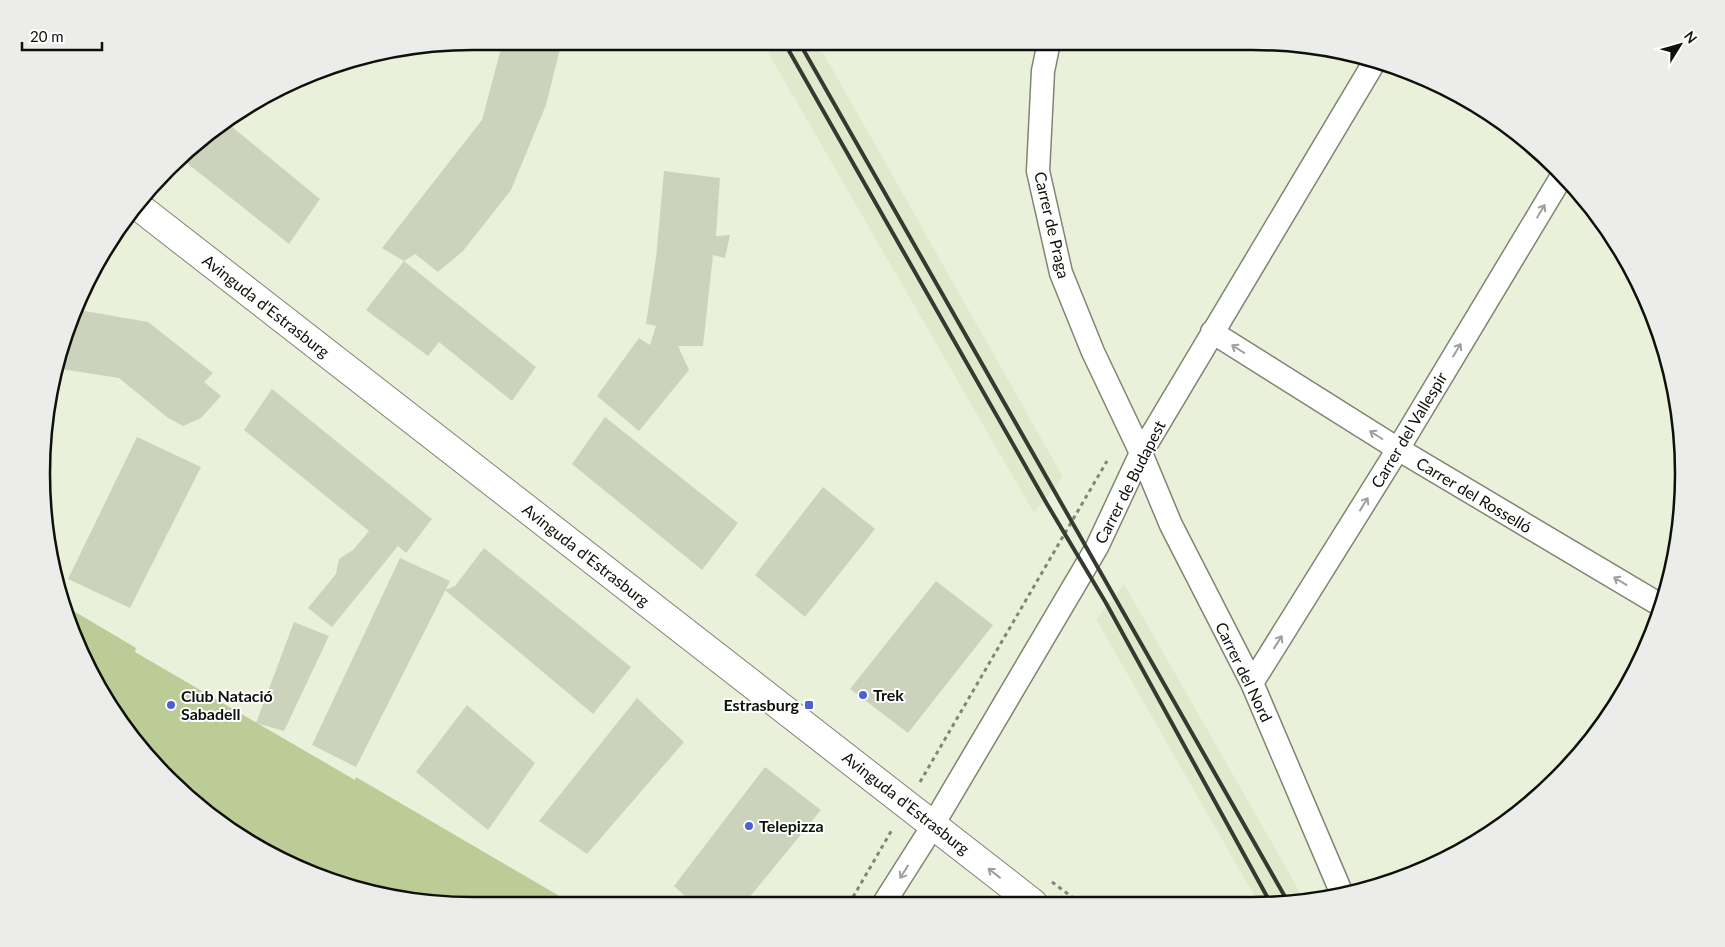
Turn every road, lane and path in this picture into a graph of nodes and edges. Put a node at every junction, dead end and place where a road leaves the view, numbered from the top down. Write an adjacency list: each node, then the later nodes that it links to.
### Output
1 (1047, 50): 7 (street, Carrer de Praga)
2 (1371, 67): 6 (street, Carrer de Budapest)
3 (1558, 182): 8 (street, Carrer del Vallespir, one-way to 3)
4 (143, 209): 12 (main road, Avinguda d'Estrasburg)
5 (134, 221): 12 (main road, Avinguda d'Estrasburg)
6 (1212, 332): 8 (street, Carrer del Rosselló, one-way to 6); 9 (street, Carrer de Budapest)
7 (1128, 426): 9 (street, Carrer de Praga); 12 (path)
8 (1398, 450): 10 (street, Carrer del Rosselló, one-way to 8); 11 (street, Carrer del Vallespir, one-way to 8)
9 (1141, 453): 11 (street, Carrer del Nord); 13 (street, Carrer de Budapest)
10 (1655, 602)
11 (1252, 683): 14 (street, Carrer del Nord)
12 (902, 812): 13 (main road, Avinguda d'Estrasburg); 15 (path)
13 (928, 832): 16 (street, Carrer de Budapest, one-way to 16); 17 (main road, Avinguda d'Estrasburg); 18 (main road, Avinguda d'Estrasburg, one-way to 13)
14 (1339, 888)
15 (853, 897)
16 (888, 897)
17 (998, 897)
18 (1024, 897)

